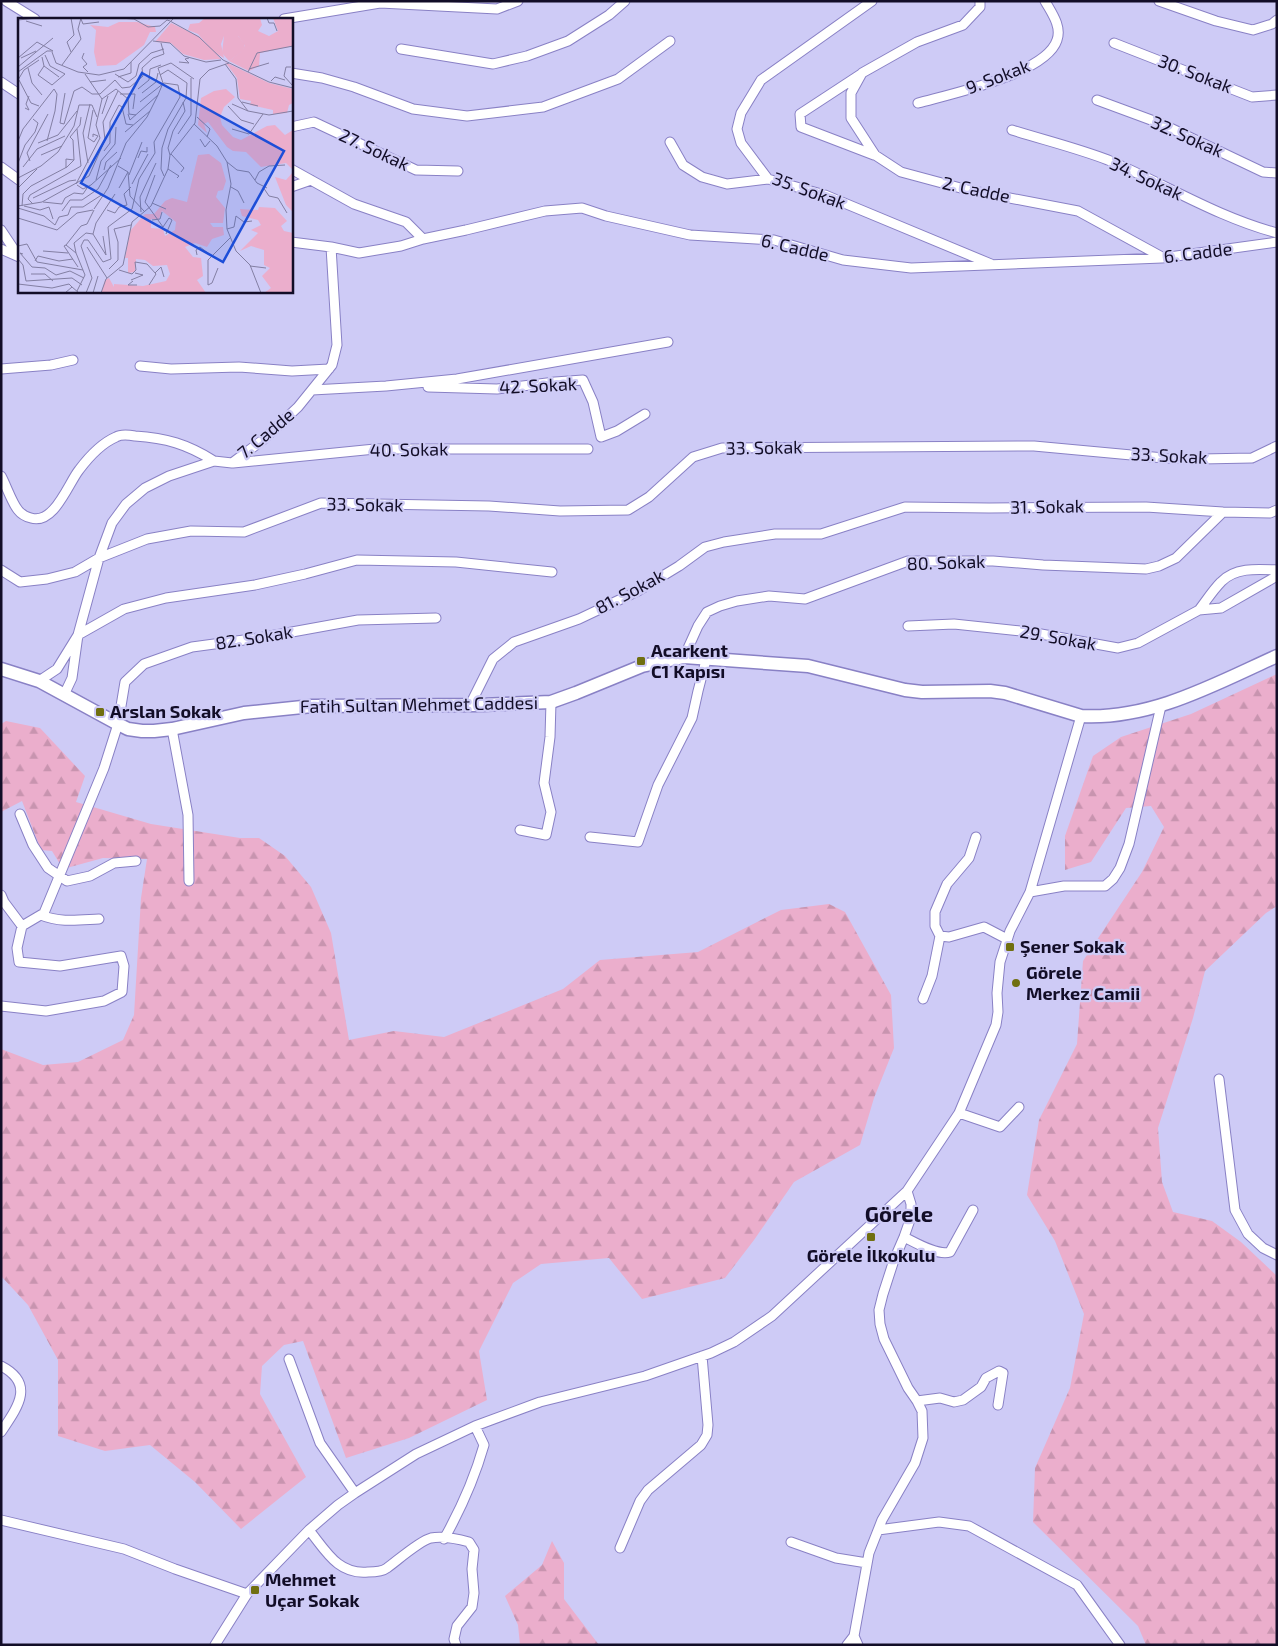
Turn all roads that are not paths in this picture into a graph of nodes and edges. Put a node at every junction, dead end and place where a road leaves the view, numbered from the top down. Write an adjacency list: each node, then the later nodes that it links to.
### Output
1 (6, 1): 8 (street)
2 (518, 1): 9 (street)
3 (625, 1): 13 (street)
4 (872, 1): 30 (street, 35. Sokak)
5 (980, 1): 15 (street)
6 (1045, 1): 20 (street, 9. Sokak)
7 (1159, 1): 10 (street)
8 (33, 18)
9 (290, 18)
10 (1277, 20)
11 (670, 41): 14 (street)
12 (1114, 43): 18 (street, 30. Sokak)
13 (401, 49)
14 (292, 73)
15 (862, 73): 24 (street, 2. Cadde); 24 (street)
16 (1, 82): 17 (street)
17 (18, 93)
18 (1277, 95)
19 (1097, 100): 28 (street, 32. Sokak)
20 (918, 103)
21 (292, 127): 27 (street, 27. Sokak)
22 (1012, 130): 34 (street, 34. Sokak)
23 (670, 142): 30 (street)
24 (874, 155): 42 (street, 2. Cadde)
25 (1, 167): 29 (street)
26 (292, 170): 31 (street)
27 (458, 171)
28 (1277, 172)
29 (18, 179)
30 (768, 179): 43 (street, 35. Sokak)
31 (311, 180): 32 (street); 35 (street)
32 (292, 187)
33 (1, 230): 40 (street)
34 (1277, 233)
35 (423, 239): 38 (street, 6. Cadde); 43 (street, 6. Cadde)
36 (292, 242): 38 (street, 6. Cadde)
37 (1277, 242): 42 (street, 6. Cadde)
38 (331, 247): 48 (street, 7. Cadde)
39 (1, 249): 41 (street)
40 (18, 256)
41 (18, 257)
42 (1162, 258): 43 (street, 6. Cadde)
43 (996, 266)
44 (668, 342): 49 (street, 42. Sokak)
45 (73, 360): 47 (street)
46 (140, 366): 48 (street)
47 (1, 369)
48 (328, 369): 50 (street, 7. Cadde)
49 (386, 386): 50 (street, 42. Sokak); 51 (street, 42. Sokak)
50 (312, 390): 55 (street, 7. Cadde)
51 (645, 414)
52 (1277, 446): 60 (street, 33. Sokak)
53 (588, 449): 55 (street, 40. Sokak)
54 (214, 461): 55 (street, 7. Cadde); 56 (street); 60 (street, 7. Cadde)
55 (232, 463)
56 (1, 476)
57 (1277, 510): 58 (street, 31. Sokak)
58 (1223, 512): 59 (street, 31. Sokak); 70 (street, 80. Sokak)
59 (821, 534): 76 (street, 81. Sokak)
60 (99, 558): 61 (street, 33. Sokak); 68 (street, 7. Cadde)
61 (1, 570)
62 (1277, 570): 65 (street, 29. Sokak)
63 (552, 572): 68 (street)
64 (1277, 576): 65 (street, 29. Sokak)
65 (1199, 610): 67 (street, 29. Sokak)
66 (436, 618): 79 (street, 82. Sokak)
67 (908, 626)
68 (78, 635): 73 (street); 74 (street, 7. Cadde)
69 (1277, 656): 77 (main road, Fatih Sultan Mehmet Caddesi)
70 (684, 657): 71 (main road, Fatih Sultan Mehmet Caddesi); 75 (main road, Fatih Sultan Mehmet Caddesi)
71 (706, 660): 78 (main road, Fatih Sultan Mehmet Caddesi); 83 (street)
72 (1, 669): 73 (main road, Fatih Sultan Mehmet Caddesi)
73 (38, 682): 74 (main road, Fatih Sultan Mehmet Caddesi)
74 (64, 695): 79 (main road, Fatih Sultan Mehmet Caddesi)
75 (551, 702): 76 (main road, Fatih Sultan Mehmet Caddesi); 82 (street)
76 (470, 706): 80 (main road, Fatih Sultan Mehmet Caddesi)
77 (1161, 706): 78 (main road, Fatih Sultan Mehmet Caddesi); 88 (street)
78 (1081, 716): 88 (street)
79 (118, 724): 80 (main road, Fatih Sultan Mehmet Caddesi); 86 (street, 82. Sokak)
80 (172, 729): 87 (street)
81 (20, 814): 86 (street)
82 (520, 830)
83 (590, 837)
84 (976, 837): 93 (street)
85 (136, 861): 86 (street)
86 (59, 877): 90 (street, 82. Sokak)
87 (189, 881)
88 (1030, 892): 94 (street)
89 (1, 895): 92 (street)
90 (40, 915): 91 (street); 92 (street)
91 (100, 919)
92 (22, 926): 96 (street)
93 (940, 936): 94 (street); 95 (street)
94 (1007, 939): 99 (street)
95 (923, 999)
96 (1, 1006)
97 (1219, 1079): 103 (street)
98 (1019, 1107): 99 (street)
99 (959, 1113): 100 (street)
100 (907, 1191): 102 (street); 104 (street)
101 (973, 1210): 102 (street)
102 (904, 1237): 107 (street)
103 (1277, 1254)
104 (702, 1356): 109 (street); 117 (street)
105 (289, 1359): 111 (street)
106 (1, 1366): 110 (street)
107 (918, 1401): 108 (street); 114 (street)
108 (998, 1405)
109 (475, 1426): 111 (street); 115 (street)
110 (1, 1432)
111 (355, 1493): 113 (street)
112 (1, 1520): 119 (street)
113 (309, 1530): 115 (street); 119 (street)
114 (878, 1530): 118 (street); 124 (street)
115 (444, 1539): 121 (street)
116 (791, 1542): 118 (street)
117 (620, 1548)
118 (867, 1563): 120 (street)
119 (247, 1594): 122 (street)
120 (856, 1640): 123 (street)
121 (455, 1643)
122 (215, 1645)
123 (847, 1645)
124 (1120, 1645)

